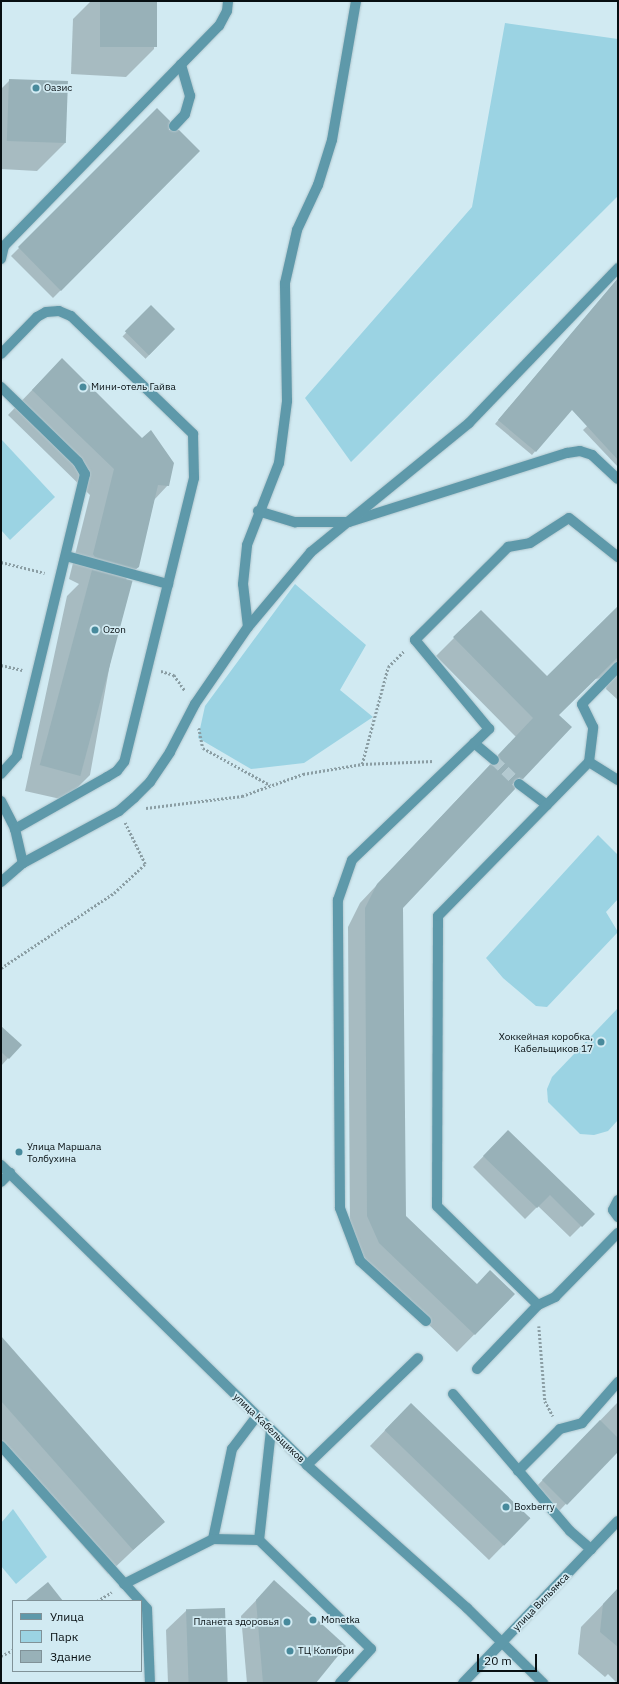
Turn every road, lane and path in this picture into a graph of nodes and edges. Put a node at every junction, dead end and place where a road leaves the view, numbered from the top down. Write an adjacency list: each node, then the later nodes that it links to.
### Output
1 (228, 1): 3 (street)
2 (356, 1): 10 (street)
3 (181, 64): 4 (street); 5 (street)
4 (174, 126)
5 (1, 259)
6 (618, 268): 11 (street)
7 (1, 354): 16 (street)
8 (1, 386): 12 (street)
9 (618, 479): 11 (street)
10 (258, 511): 11 (street); 17 (street)
11 (349, 522): 17 (street)
12 (66, 556): 15 (street); 16 (street)
13 (618, 557): 18 (street)
14 (1, 562): 15 (path)
15 (61, 577): 22 (street)
16 (168, 584): 20 (street)
17 (248, 627): 23 (street)
18 (415, 640): 24 (street); 28 (path)
19 (1, 665): 22 (path)
20 (148, 667): 23 (path); 36 (street)
21 (618, 668): 27 (street)
22 (37, 674): 29 (street)
23 (195, 704): 32 (path); 35 (street)
24 (474, 743): 25 (street); 26 (street)
25 (454, 760): 28 (path); 47 (street)
26 (494, 760)
27 (589, 762): 30 (street); 34 (street)
28 (362, 764): 32 (path)
29 (1, 774)
30 (618, 780)
31 (519, 784): 34 (street)
32 (271, 786): 35 (path)
33 (1, 801): 36 (street)
34 (547, 805): 46 (street)
35 (119, 811): 37 (street); 39 (path)
36 (15, 829): 37 (street)
37 (23, 863): 38 (street)
38 (1, 882)
39 (1, 968)
40 (1, 1165): 41 (street, улица Кабельщиков)
41 (10, 1173): 42 (street); 52 (street, улица Кабельщиков)
42 (1, 1182)
43 (618, 1200): 44 (street)
44 (618, 1217)
45 (618, 1233): 46 (street)
46 (538, 1305): 49 (street); 53 (path)
47 (426, 1321)
48 (418, 1358): 56 (street)
49 (477, 1369)
50 (618, 1382): 53 (street)
51 (453, 1394): 57 (street)
52 (257, 1416): 54 (street, улица Кабельщиков); 59 (street)
53 (560, 1429): 57 (street)
54 (272, 1430): 56 (street, улица Кабельщиков); 60 (street)
55 (1, 1446): 62 (street)
56 (307, 1465): 65 (street, улица Кабельщиков)
57 (518, 1471): 61 (street)
58 (618, 1521): 61 (street, улица Вильямса)
59 (213, 1539): 60 (street); 62 (street)
60 (259, 1540): 69 (street)
61 (591, 1549): 65 (street, улица Вильямса)
62 (124, 1584): 63 (street)
63 (138, 1600)
64 (142, 1604): 68 (street)
65 (502, 1643): 70 (street, улица Вильямса); 71 (street, улица Кабельщиков)
66 (12, 1650): 67 (path)
67 (1, 1656)
68 (150, 1683)
69 (340, 1683)
70 (464, 1683)
71 (543, 1683)

